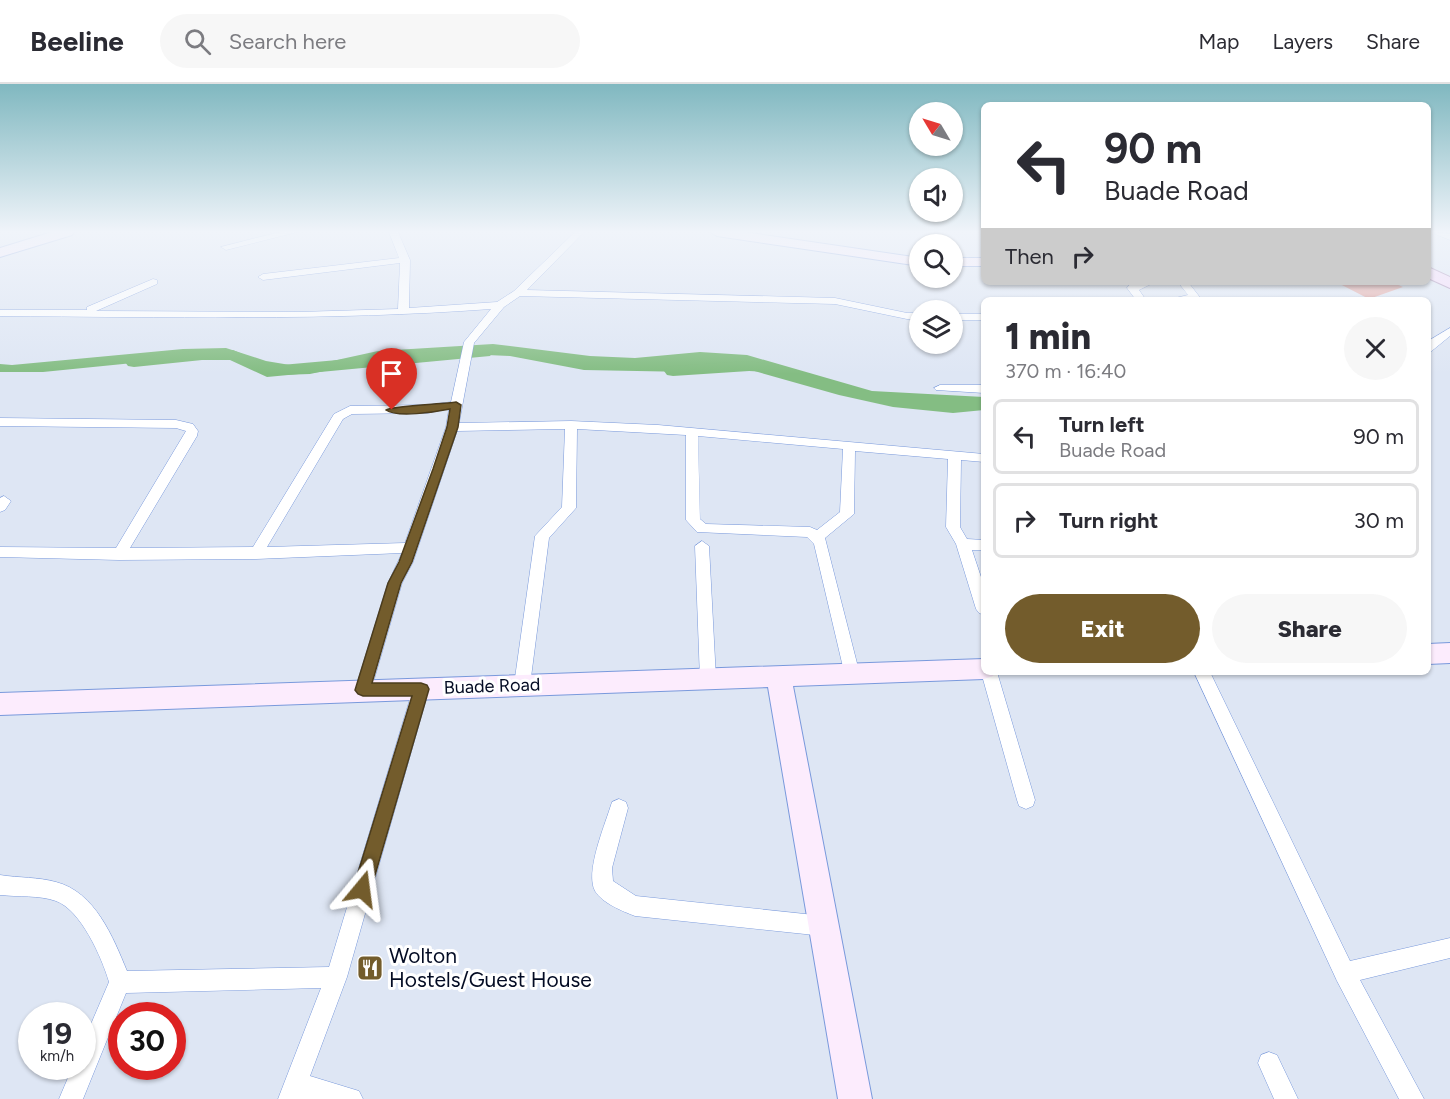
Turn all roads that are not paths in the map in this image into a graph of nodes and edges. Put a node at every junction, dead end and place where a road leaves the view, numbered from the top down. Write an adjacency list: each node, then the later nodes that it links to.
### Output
1 (407, 279): 11 (street)
2 (532, 279): 6 (street)
3 (153, 282): 10 (street)
4 (1137, 285): 7 (street)
5 (1185, 285): 8 (street)
6 (518, 293): 9 (street); 13 (street)
7 (1139, 297)
8 (1194, 297)
9 (500, 305): 11 (street); 20 (street)
10 (86, 312): 11 (street); 12 (street)
11 (403, 312)
12 (0, 313)
13 (909, 316)
14 (963, 317): 15 (street)
15 (980, 317)
16 (1450, 331): 17 (street)
17 (1431, 346)
18 (940, 388): 19 (street)
19 (981, 389)
20 (456, 405): 23 (street); 34 (street)
21 (0, 422): 35 (street)
22 (571, 425): 23 (street); 24 (street); 43 (street)
23 (452, 427): 32 (street)
24 (692, 432): 25 (street); 28 (street)
25 (849, 445): 26 (street); 28 (street)
26 (956, 455): 27 (street); 29 (street)
27 (981, 458)
28 (817, 537): 38 (street)
29 (963, 544): 30 (street); 36 (street)
30 (981, 545)
31 (702, 546): 42 (street)
32 (410, 548): 34 (street); 45 (street)
33 (0, 552): 35 (street)
34 (255, 554): 35 (street)
35 (119, 555)
36 (981, 600)
37 (981, 669): 38 (street, Buade Road)
38 (852, 675): 41 (street, Buade Road)
39 (990, 675): 47 (street)
40 (1203, 675): 52 (street)
41 (779, 677): 42 (street, Buade Road); 50 (street)
42 (708, 679): 43 (street, Buade Road)
43 (522, 685): 44 (street, Buade Road)
44 (421, 689): 45 (street, Buade Road); 53 (street)
45 (363, 690): 46 (street, Buade Road)
46 (0, 704)
47 (1026, 800)
48 (619, 808): 50 (street)
49 (0, 885): 54 (street)
50 (824, 926): 59 (street)
51 (1450, 948): 52 (street)
52 (1344, 973): 61 (street)
53 (336, 977): 54 (street); 56 (street)
54 (120, 981): 57 (street)
55 (1269, 1063): 60 (street)
56 (292, 1092): 58 (street)
57 (71, 1099)
58 (351, 1099)
59 (855, 1099)
60 (1286, 1099)
61 (1412, 1099)

